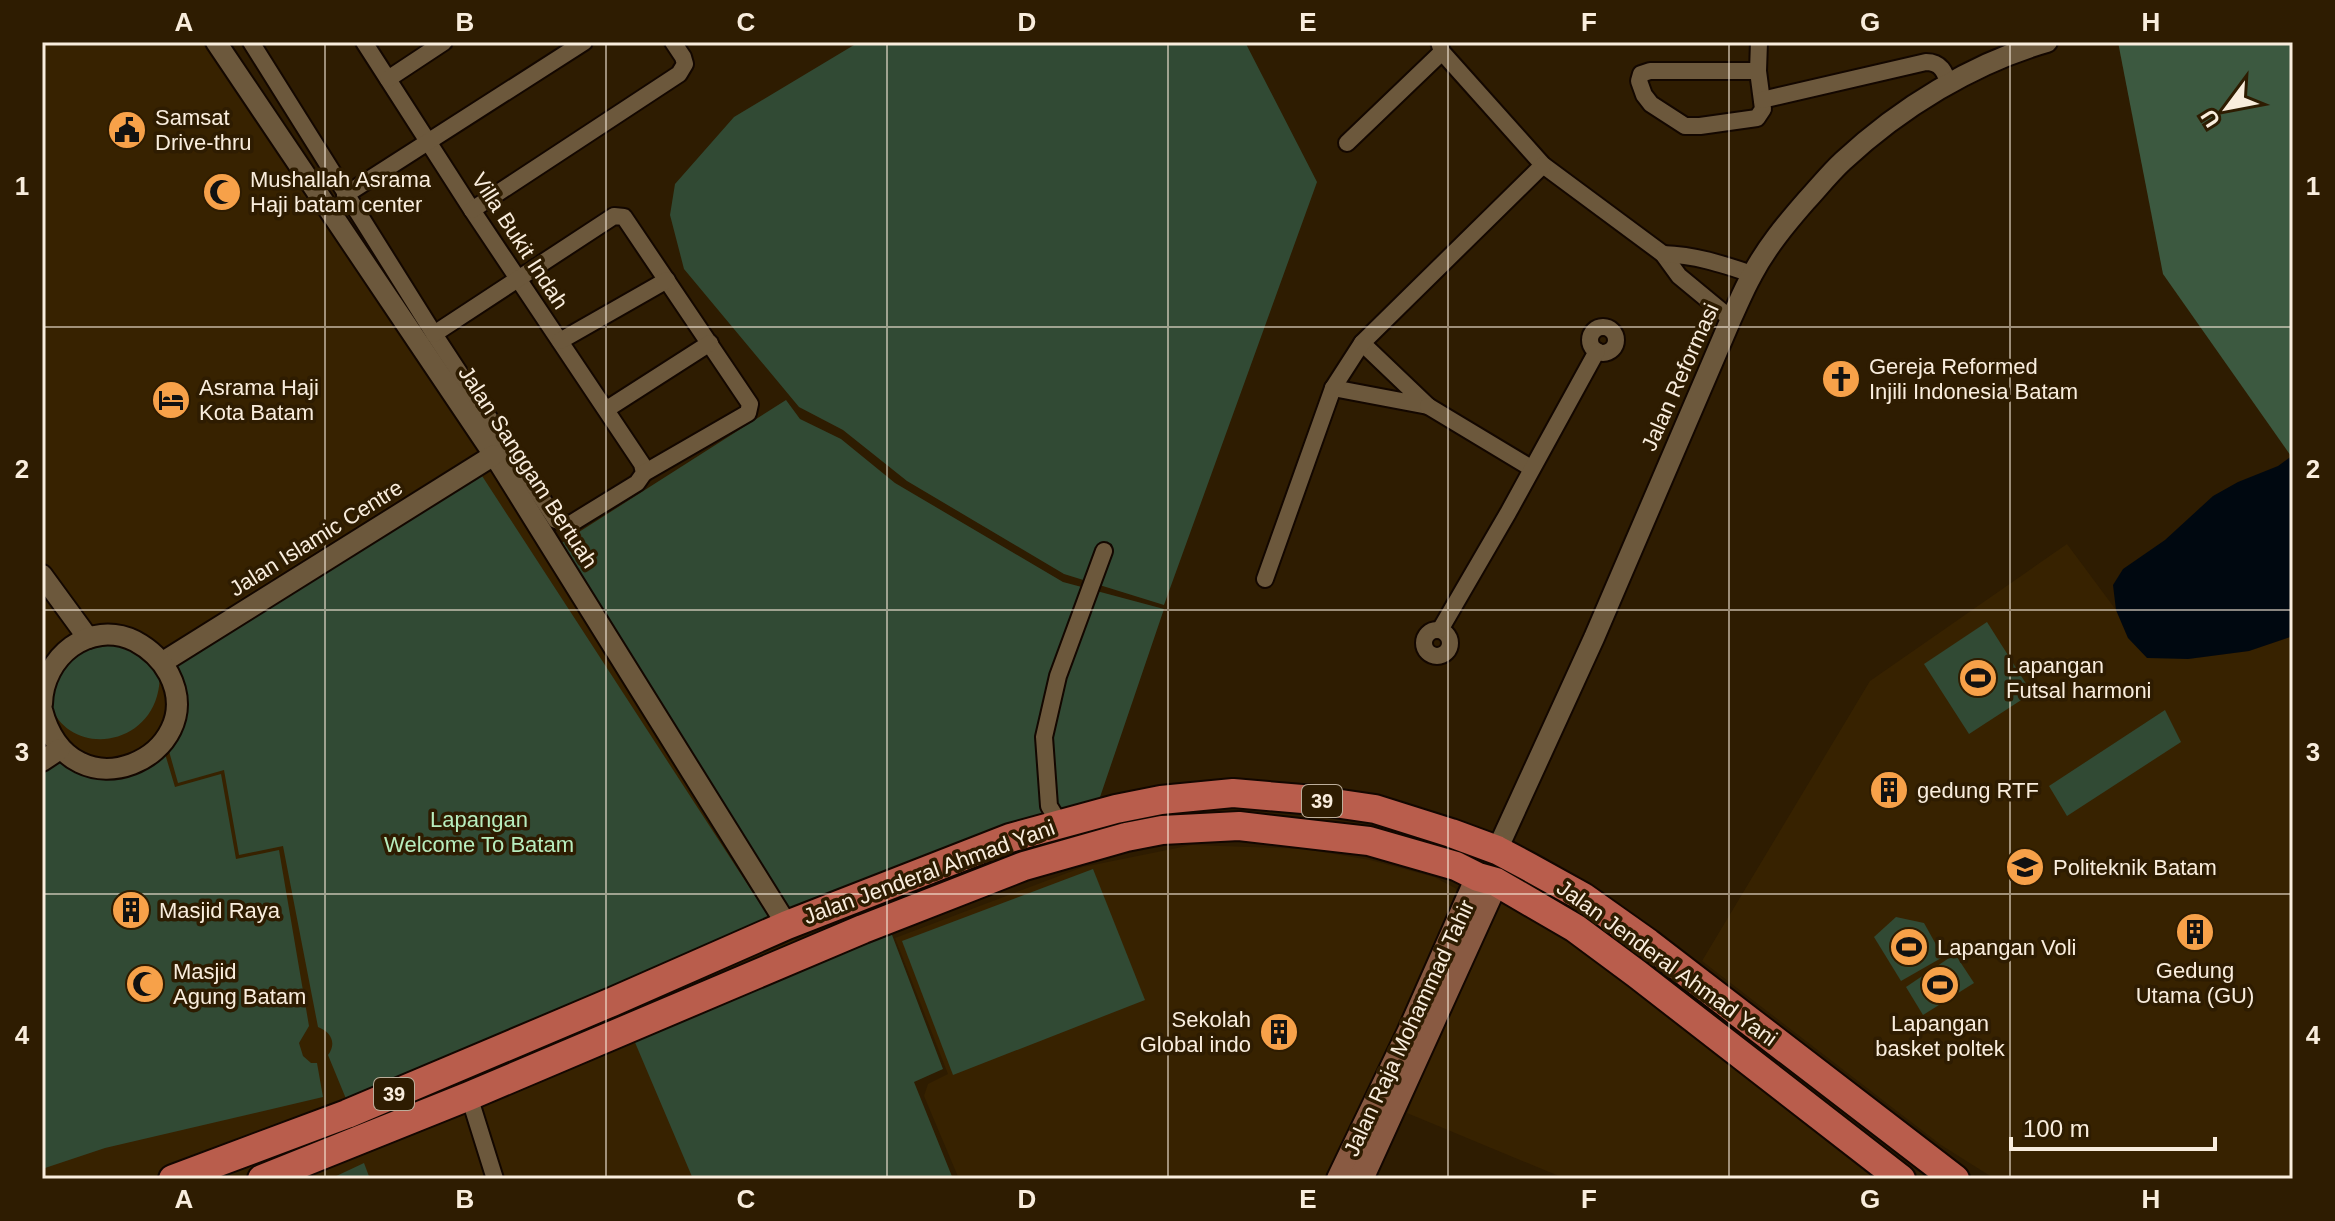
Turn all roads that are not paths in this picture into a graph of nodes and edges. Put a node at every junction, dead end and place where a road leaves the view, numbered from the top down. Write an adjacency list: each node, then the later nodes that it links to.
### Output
1 (216, 42): 32 (street, Jalan Sanggam Bertuah)
2 (251, 42): 17 (street)
3 (364, 42): 11 (street, Villa Bukit Indah)
4 (444, 42): 11 (street)
5 (584, 42): 14 (street)
6 (673, 42): 18 (street)
7 (1759, 42): 10 (street)
8 (2047, 42): 12 (street, Jalan Reformasi)
9 (1441, 47): 15 (street); 16 (street)
10 (1758, 71): 13 (street); 13 (street)
11 (388, 79): 14 (street, Villa Bukit Indah)
12 (1949, 85): 13 (street); 20 (street, Jalan Reformasi)
13 (1762, 100)
14 (430, 142): 17 (street); 18 (street, Villa Bukit Indah)
15 (1347, 143)
16 (1543, 165): 19 (street); 27 (street)
17 (345, 195): 24 (street)
18 (472, 210): 21 (street, Villa Bukit Indah)
19 (1663, 254): 20 (street); 23 (street)
20 (1752, 274): 23 (street, Jalan Reformasi)
21 (519, 277): 22 (street); 24 (street); 25 (street, Villa Bukit Indah)
22 (667, 280): 25 (street); 26 (street)
23 (1731, 319): 45 (street, Jalan Reformasi)
24 (434, 334): 33 (street)
25 (560, 341): 31 (street, Villa Bukit Indah)
26 (710, 343): 31 (street); 33 (street)
27 (1362, 343): 29 (street); 30 (street)
28 (1597, 351): 34 (street)
29 (1333, 388): 30 (street); 37 (street)
30 (1428, 406): 34 (street)
31 (607, 409): 33 (street, Villa Bukit Indah)
32 (494, 455): 40 (street, Jalan Islamic Centre); 47 (street, Jalan Sanggam Bertuah)
33 (643, 468)
34 (1531, 468): 38 (street)
35 (1104, 551): 44 (street)
36 (42, 575): 39 (street)
37 (1265, 579)
38 (1440, 630)
39 (88, 638): 40 (street); 41 (street)
40 (163, 662): 42 (street)
41 (43, 719): 42 (street)
42 (60, 749): 43 (street)
43 (42, 761)
44 (1060, 824): 45 (highway, Jalan Jenderal Ahmad Yani / 39); 47 (highway, Jalan Jenderal Ahmad Yani / 39)
45 (1497, 850): 57 (highway, Jalan Jenderal Ahmad Yani / 39)
46 (1487, 880): 49 (highway, Jalan Jenderal Ahmad Yani / 39); 54 (main road, Jalan Raja Mohammad Tahir); 55 (main road, Jalan Raja Mohammad Tahir); 56 (highway, Jalan Jenderal Ahmad Yani / 39)
47 (787, 925): 48 (highway, Jalan Jenderal Ahmad Yani / 39)
48 (612, 1002): 49 (highway); 51 (highway, Jalan Jenderal Ahmad Yani / 39)
49 (624, 1030): 50 (highway, Jalan Jenderal Ahmad Yani / 39)
50 (469, 1096): 52 (highway, Jalan Jenderal Ahmad Yani / 39); 53 (street)
51 (173, 1179)
52 (262, 1179)
53 (495, 1179)
54 (1339, 1179)
55 (1361, 1179)
56 (1901, 1179)
57 (1955, 1179)

